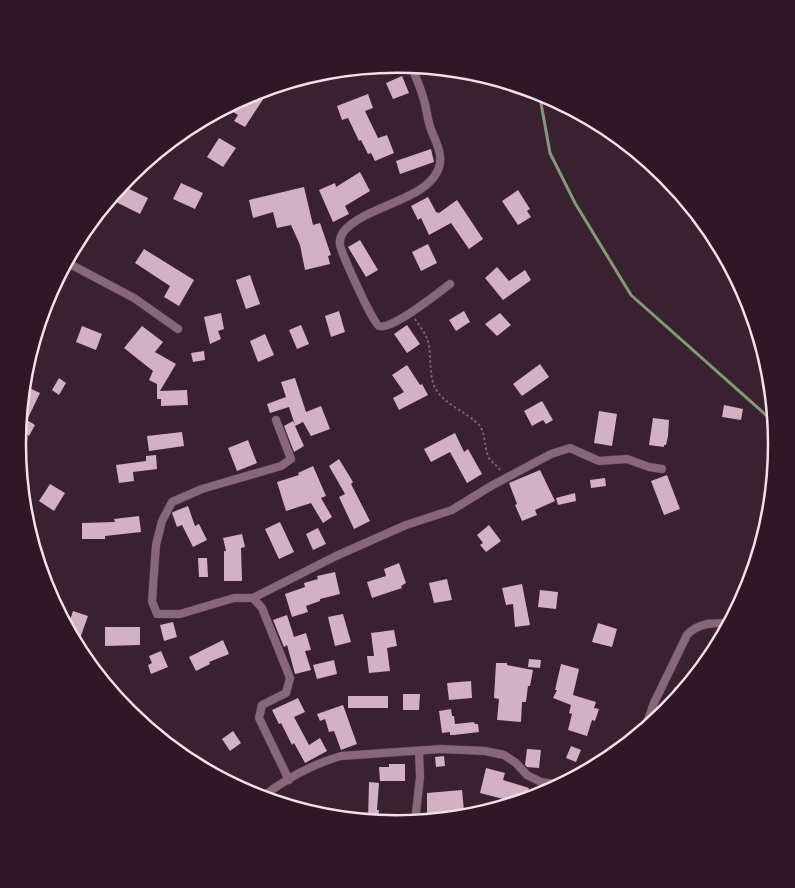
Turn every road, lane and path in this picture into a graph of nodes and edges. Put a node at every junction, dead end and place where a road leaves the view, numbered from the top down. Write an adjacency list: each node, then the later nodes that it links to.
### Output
1 (414, 74): 4 (street)
2 (72, 265): 5 (street)
3 (450, 284): 4 (street)
4 (408, 314): 8 (path)
5 (178, 329)
6 (276, 420): 9 (street)
7 (662, 469): 8 (street)
8 (503, 479): 9 (street)
9 (253, 598): 13 (street)
10 (722, 623): 11 (street)
11 (649, 717)
12 (419, 751): 13 (street); 14 (street); 16 (street)
13 (289, 780): 15 (street)
14 (548, 783)
15 (269, 793)
16 (416, 814)

